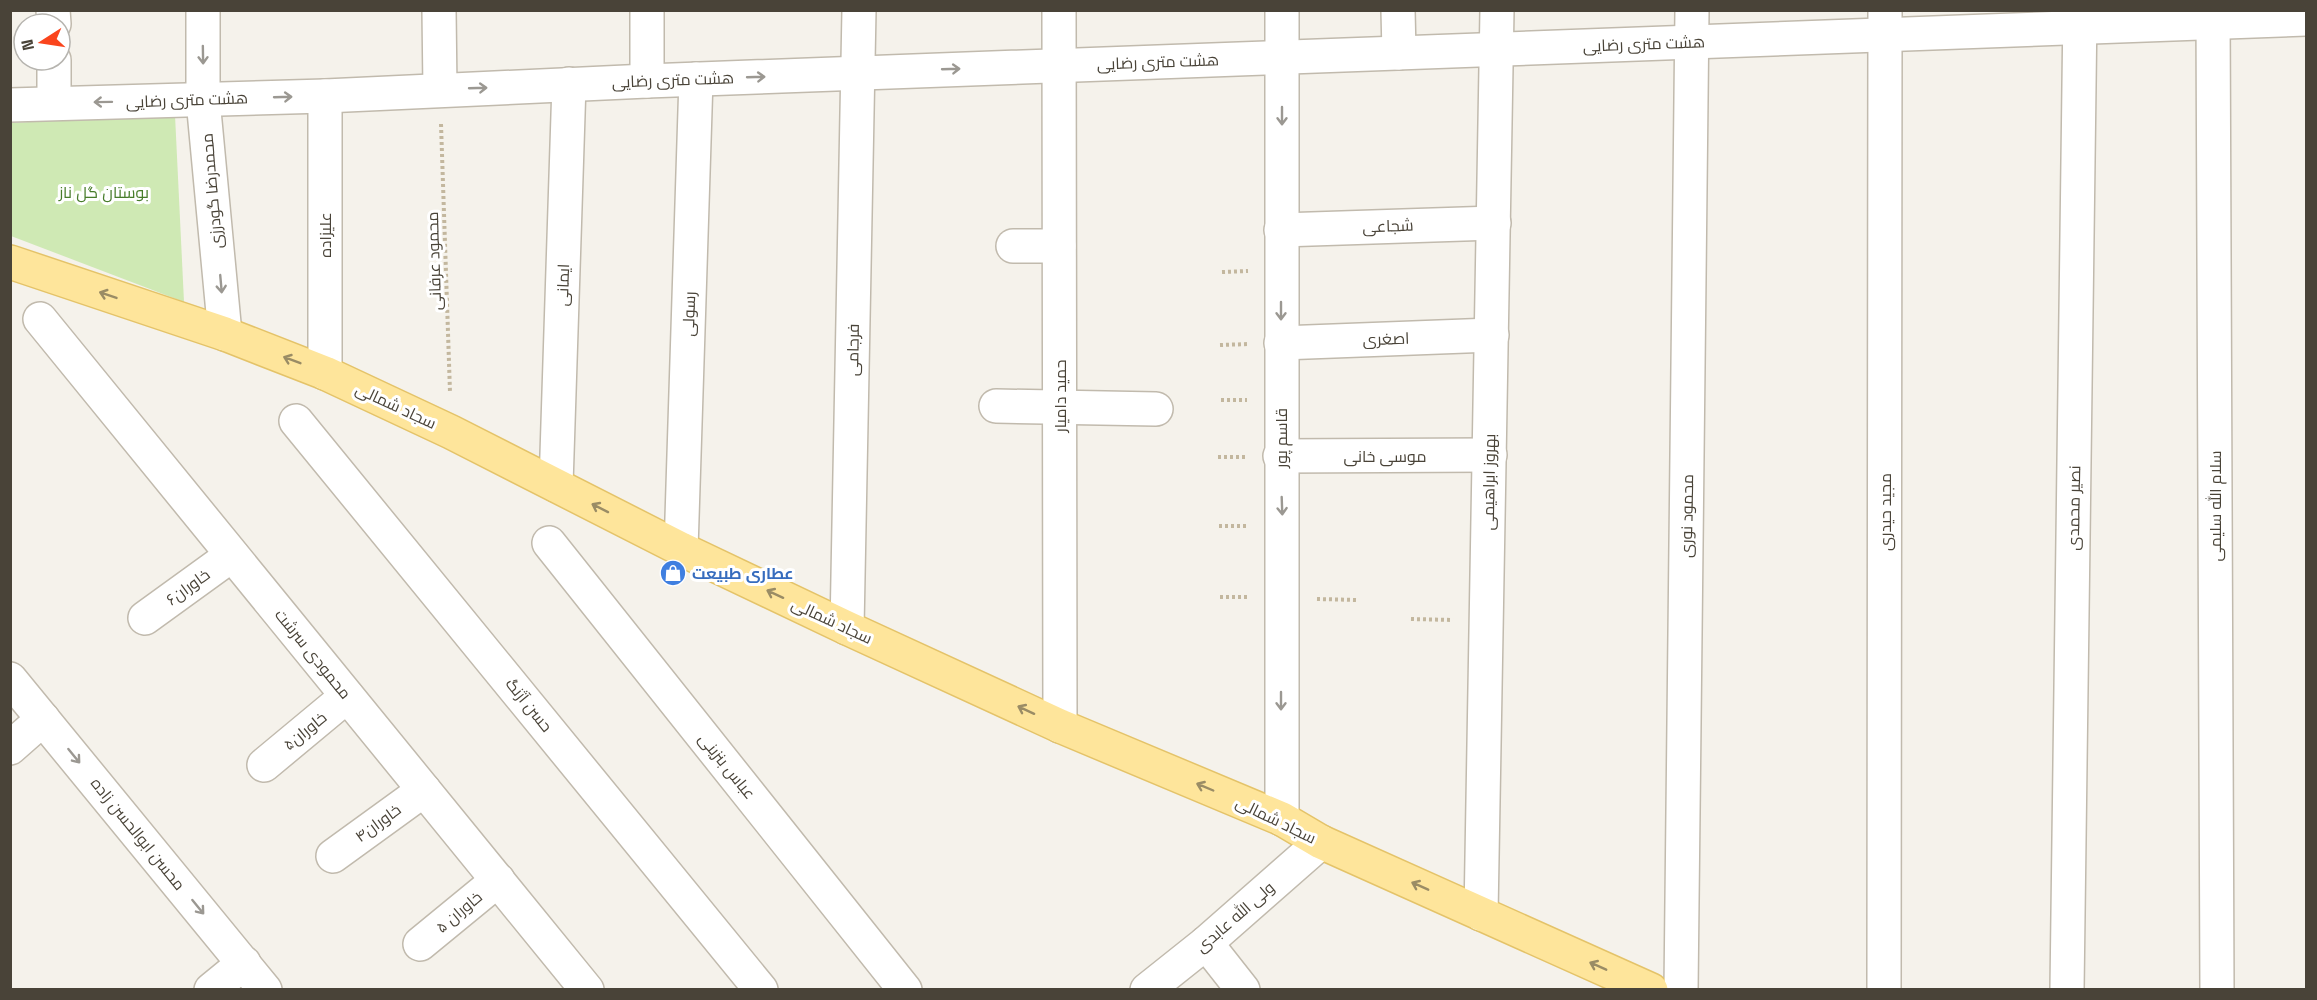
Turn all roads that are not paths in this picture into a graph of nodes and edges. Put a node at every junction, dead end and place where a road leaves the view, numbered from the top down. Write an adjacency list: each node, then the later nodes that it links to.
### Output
1 (202, 10): 25 (street, محمدرضا گودرزی, one-way to 25)
2 (439, 10): 23 (street)
3 (647, 10): 21 (street)
4 (859, 10): 19 (street, فرجامی)
5 (1059, 10): 17 (street, حمید دامیار)
6 (1282, 10): 16 (street, قاسم پور)
7 (1398, 10): 15 (street)
8 (1497, 10): 14 (street, بهروز ابراهیمی)
9 (2213, 17): 10 (street, هشت متری رضایی); 11 (street, هشت متری رضایی); 76 (street, سلام الله سلیمی)
10 (2080, 19): 12 (street, هشت متری رضایی); 75 (street, نصیر محمدی)
11 (2307, 19)
12 (1886, 23): 13 (street, هشت متری رضایی); 74 (street, مجید حیدری)
13 (1692, 26): 14 (street, هشت متری رضایی); 73 (street, محمود نوری)
14 (1498, 49): 15 (street, هشت متری رضایی); 28 (street, بهروز ابراهیمی)
15 (1399, 53): 16 (street, هشت متری رضایی)
16 (1282, 57): 17 (street, هشت متری رضایی); 29 (street, قاسم پور, one-way to 29)
17 (1059, 65): 19 (street, هشت متری رضایی, one-way to 17); 31 (street, حمید دامیار)
18 (54, 72): 26 (street)
19 (860, 73): 20 (street, هشت متری رضایی, one-way to 19); 49 (street, فرجامی)
20 (696, 79): 21 (street, هشت متری رضایی); 46 (street, رسولی)
21 (647, 81): 22 (street, هشت متری رضایی)
22 (569, 84): 23 (street, هشت متری رضایی, one-way to 22); 44 (street, ایمانی)
23 (440, 90): 24 (street, هشت متری رضایی)
24 (325, 96): 25 (street, هشت متری رضایی, one-way to 24); 37 (street, علیزاده)
25 (203, 100): 26 (street, هشت متری رضایی, one-way to 26); 34 (street, محمدرضا گودرزی, one-way to 34)
26 (54, 103): 27 (street, هشت متری رضایی)
27 (10, 105)
28 (1494, 222): 29 (street, شجاعی); 35 (street, بهروز ابراهیمی)
29 (1281, 230): 36 (street, قاسم پور, one-way to 36)
30 (1013, 246): 31 (street)
31 (1059, 246): 40 (street, حمید دامیار)
32 (10, 262): 34 (main road, سجاد شمالی, one-way to 32)
33 (40, 319): 47 (street, محمودی سرشت)
34 (225, 334): 37 (main road, سجاد شمالی, one-way to 34)
35 (1492, 335): 36 (street, اصغری); 42 (street, بهروز ابراهیمی)
36 (1281, 343): 43 (street, قاسم پور)
37 (325, 373): 44 (main road, سجاد شمالی)
38 (996, 406): 40 (street)
39 (1156, 409): 40 (street)
40 (1060, 410): 53 (street, حمید دامیار)
41 (296, 421): 68 (street, حسن آژنگ)
42 (1490, 455): 43 (street, موسی خانی); 61 (street, بهروز ابراهیمی)
43 (1280, 456): 57 (street, قاسم پور, one-way to 57)
44 (556, 485): 46 (main road, سجاد شمالی, one-way to 44)
45 (549, 543): 69 (street, عباس بنزینی)
46 (681, 549): 49 (main road, سجاد شمالی, one-way to 46)
47 (232, 555): 48 (street, خاوران۶); 51 (street, محمودی سرشت)
48 (145, 618)
49 (847, 628): 53 (main road, سجاد شمالی, one-way to 49)
50 (10, 679): 52 (street, محسن ابوالحسن زاده)
51 (347, 696): 55 (street, خاوران۵); 56 (street, محمودی سرشت)
52 (43, 719): 54 (street); 64 (street, محسن ابوالحسن زاده, one-way to 64)
53 (1060, 726): 57 (main road, سجاد شمالی, one-way to 53)
54 (10, 748)
55 (264, 765)
56 (424, 790): 59 (street, خاوران۴); 60 (street, محمودی سرشت)
57 (1282, 819): 58 (main road, سجاد شمالی)
58 (1321, 842): 61 (main road, سجاد شمالی, one-way to 58); 62 (street, ولی الله عابدی)
59 (333, 856)
60 (498, 880): 63 (street, خاوران ۵); 67 (street, محمودی سرشت)
61 (1481, 914): 72 (main road, سجاد شمالی, one-way to 61)
62 (1206, 943): 70 (street, ولی الله عابدی); 71 (street)
63 (420, 944)
64 (244, 963): 65 (street); 66 (street, محسن ابوالحسن زاده)
65 (211, 990)
66 (265, 990)
67 (587, 990)
68 (761, 990)
69 (905, 990)
70 (1147, 990)
71 (1243, 990)
72 (1651, 990)
73 (1681, 990)
74 (1884, 990)
75 (2067, 990)
76 (2217, 990)

